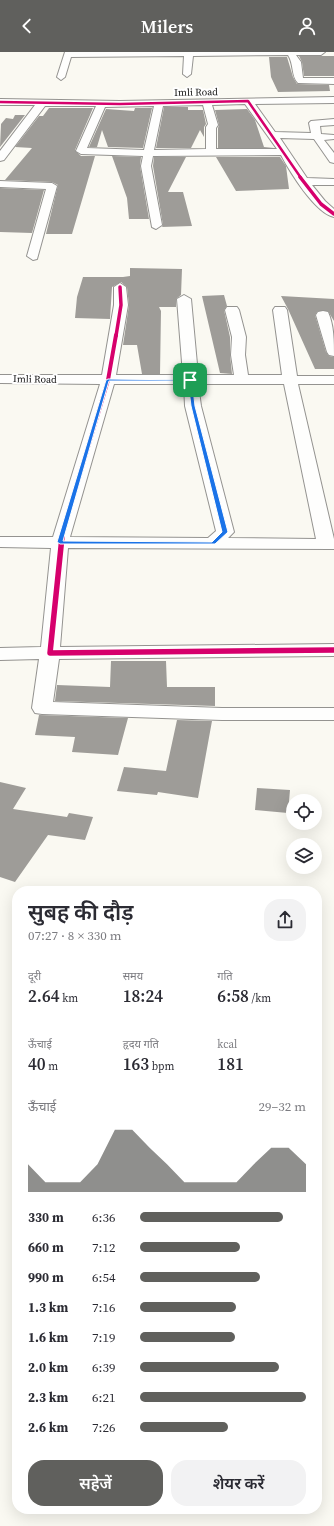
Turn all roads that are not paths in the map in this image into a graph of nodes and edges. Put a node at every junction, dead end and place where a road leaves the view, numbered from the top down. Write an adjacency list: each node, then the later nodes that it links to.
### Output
1 (290, 52): 2 (street); 3 (street); 6 (street)
2 (321, 52)
3 (189, 53): 4 (street); 5 (street)
4 (187, 74)
5 (61, 77)
6 (334, 81)
7 (334, 100): 8 (street, Imli Road)
8 (248, 101): 10 (street, Imli Road); 15 (street)
9 (0, 102): 11 (street, Imli Road)
10 (207, 102): 13 (street, Imli Road); 20 (street)
11 (42, 103): 12 (street, Imli Road); 21 (street)
12 (102, 103): 13 (street, Imli Road); 19 (street)
13 (159, 103): 19 (street)
14 (334, 122): 16 (street)
15 (272, 135): 16 (street); 18 (street)
16 (317, 136): 17 (street); 22 (street)
17 (334, 137)
18 (284, 152): 20 (street); 23 (street)
19 (149, 153): 20 (street); 27 (street)
20 (211, 153)
21 (0, 158)
22 (334, 160)
23 (304, 181): 24 (street); 26 (street)
24 (334, 182)
25 (0, 184): 28 (street)
26 (334, 214)
27 (156, 225)
28 (34, 256)
29 (120, 287): 36 (street)
30 (184, 299): 37 (street)
31 (232, 310): 38 (street)
32 (280, 310): 39 (street)
33 (323, 315): 34 (street)
34 (334, 352)
35 (0, 379): 36 (street, Imli Road)
36 (108, 380): 37 (street, Imli Road); 42 (street)
37 (190, 380): 38 (street, Imli Road); 43 (street)
38 (242, 380): 39 (street, Imli Road)
39 (290, 380): 40 (street, Imli Road); 44 (street)
40 (334, 380)
41 (0, 542): 42 (street)
42 (60, 542): 43 (street); 46 (street)
43 (213, 543): 44 (street)
44 (330, 544)
45 (334, 650): 46 (street)
46 (50, 653): 47 (street); 48 (street)
47 (0, 654)
48 (334, 714)

